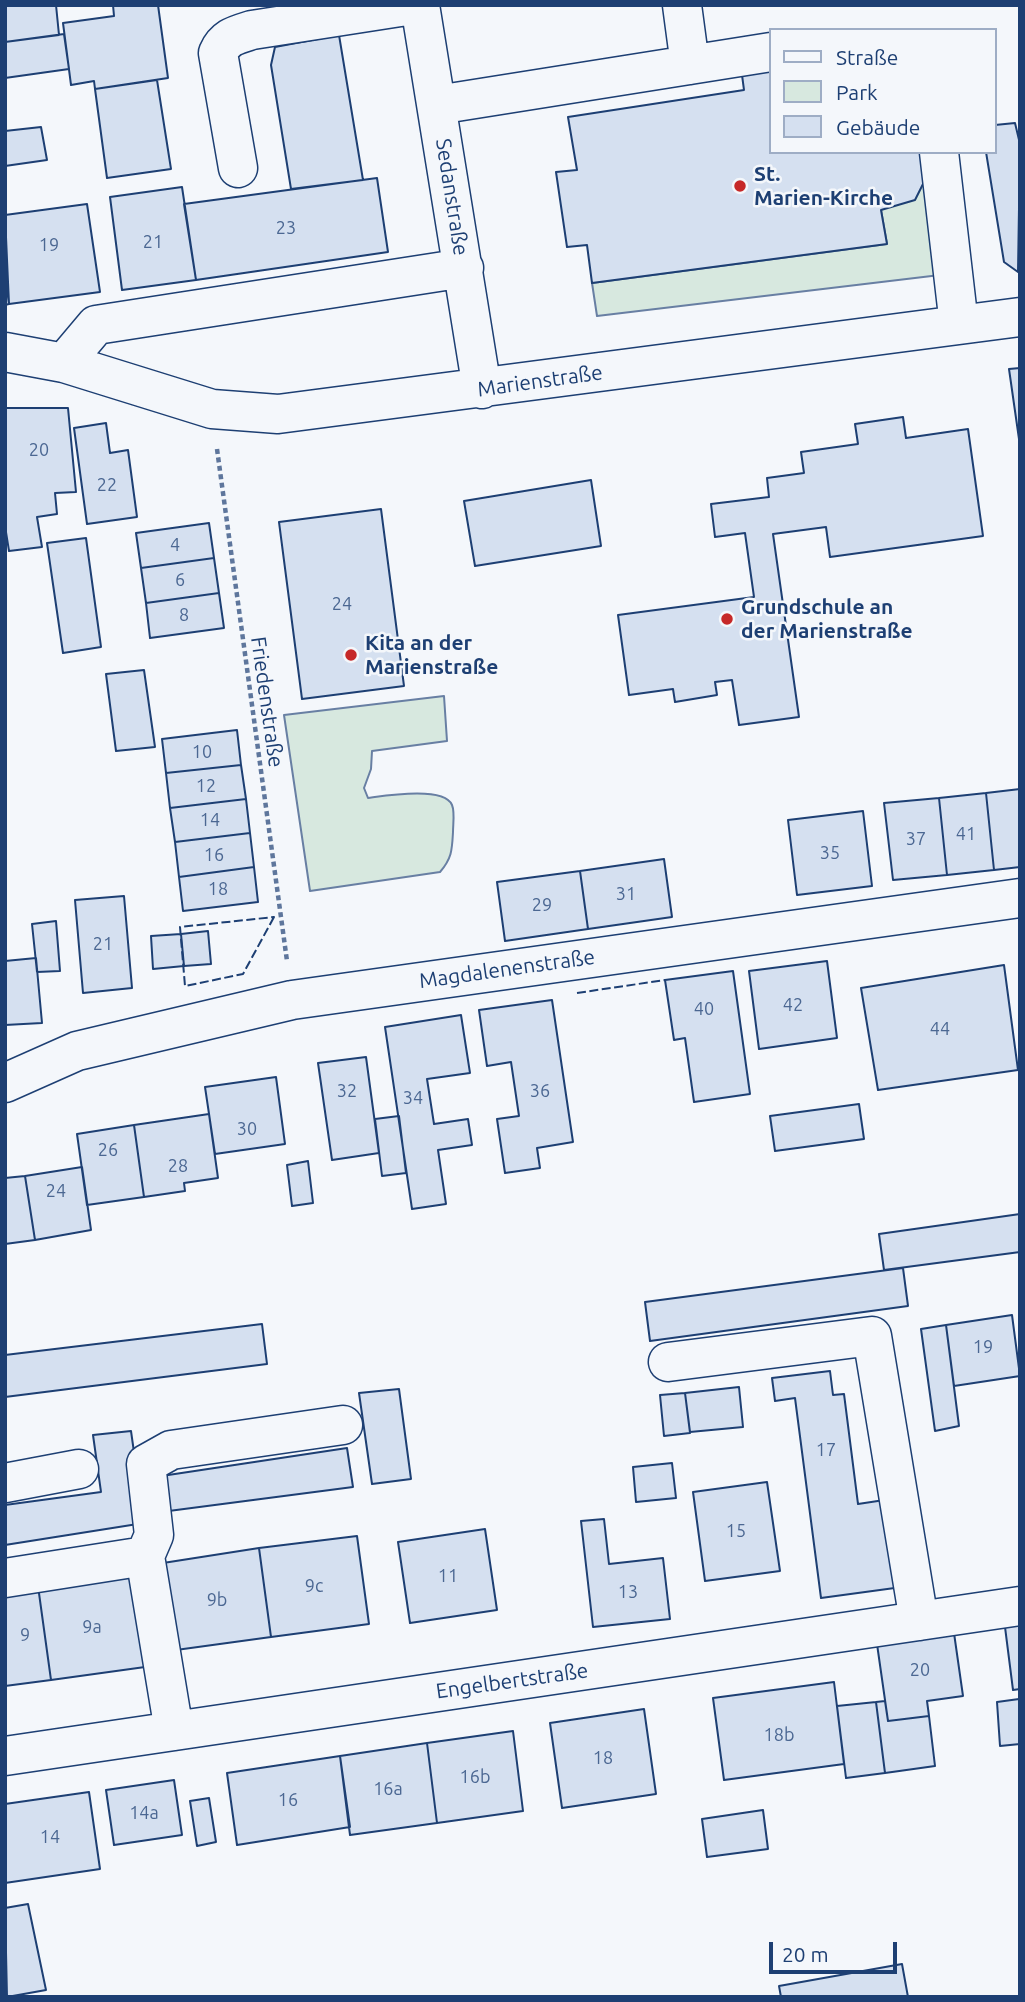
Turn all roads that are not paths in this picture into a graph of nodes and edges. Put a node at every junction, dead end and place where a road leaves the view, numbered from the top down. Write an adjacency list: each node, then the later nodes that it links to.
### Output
1 (413, 5): 8 (street)
2 (420, 5): 6 (street, Sedanstraße)
3 (682, 5): 5 (street)
4 (769, 52): 5 (street)
5 (690, 65): 6 (street)
6 (437, 105): 9 (street, Sedanstraße)
7 (939, 154): 11 (street)
8 (238, 168)
9 (464, 268): 13 (street); 14 (street, Sedanstraße)
10 (1020, 317): 11 (street, Marienstraße)
11 (959, 325): 14 (street, Marienstraße)
12 (5, 352): 13 (street, Marienstraße)
13 (64, 363): 14 (street, Marienstraße)
14 (482, 389)
15 (1020, 898): 16 (street, Magdalenenstraße)
16 (5, 1083)
17 (668, 1362): 24 (street)
18 (343, 1425): 21 (street)
19 (79, 1469): 20 (street)
20 (5, 1483)
21 (145, 1556): 22 (street); 25 (street)
22 (5, 1578)
23 (1020, 1606): 24 (street, Engelbertstraße)
24 (919, 1621): 25 (street, Engelbertstraße)
25 (174, 1731): 26 (street, Engelbertstraße)
26 (5, 1755)

